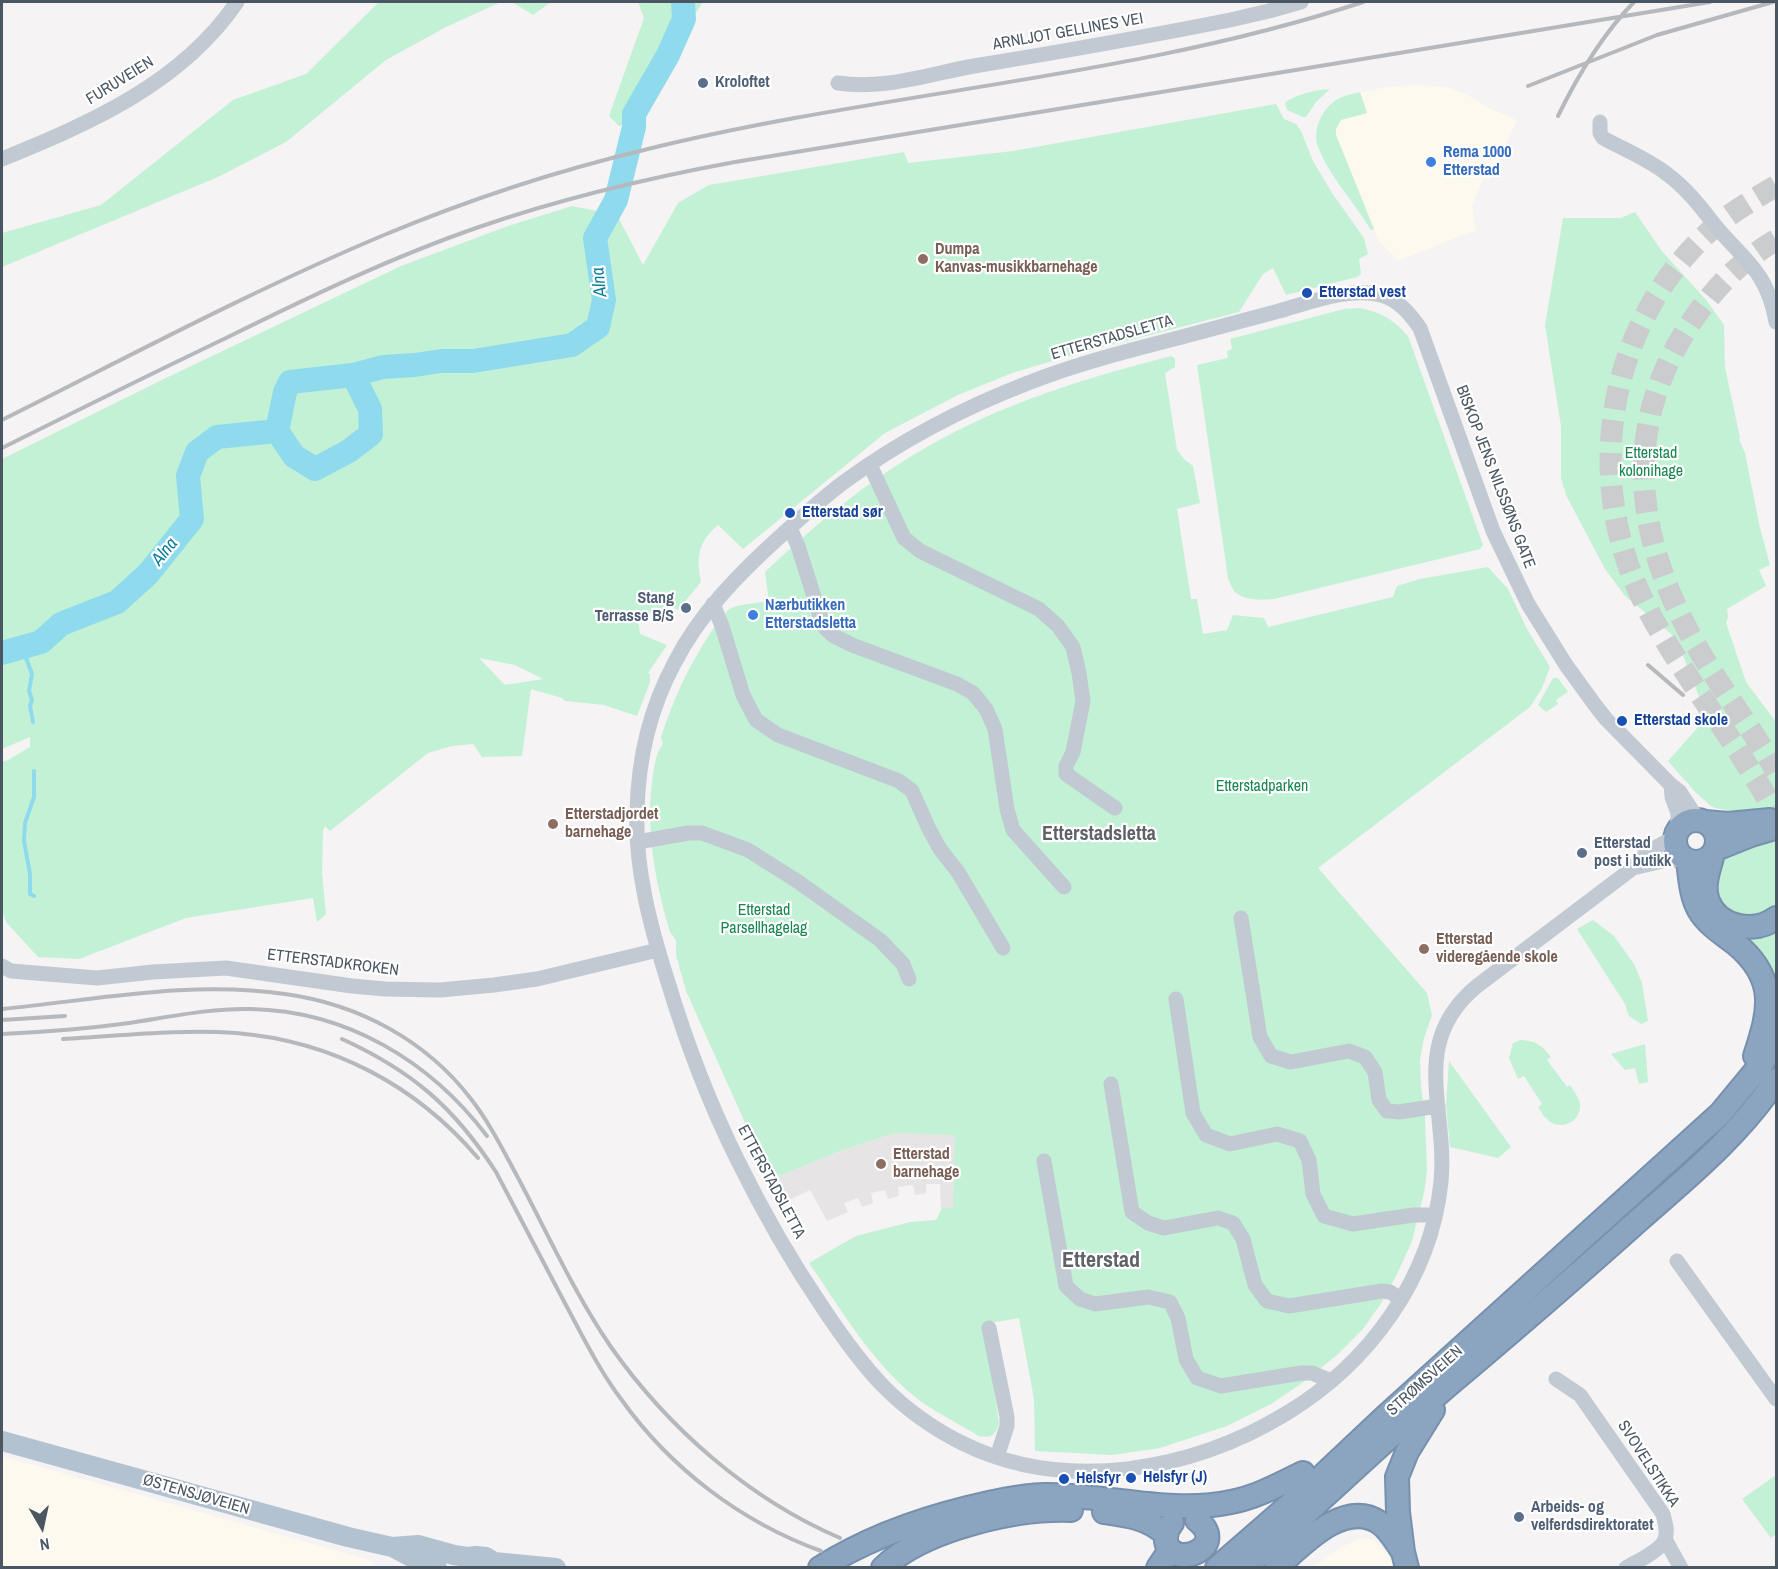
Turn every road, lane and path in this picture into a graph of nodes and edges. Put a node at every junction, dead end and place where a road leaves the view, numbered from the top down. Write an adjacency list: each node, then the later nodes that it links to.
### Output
1 (237, 2): 5 (street, FURUVEIEN)
2 (1301, 2): 3 (street, ARNLJOT GELLINES VEI)
3 (838, 83)
4 (1599, 122): 7 (street)
5 (2, 159)
6 (1381, 295): 8 (street, ETTERSTADSLETTA); 11 (street, BISKOP JENS NILSSØNS GATE)
7 (1776, 322)
8 (870, 465): 9 (street, ETTERSTADSLETTA); 12 (street)
9 (790, 528): 10 (street, ETTERSTADSLETTA); 21 (street)
10 (713, 604): 17 (street, ETTERSTADSLETTA); 24 (street)
11 (1671, 785): 13 (street, BISKOP JENS NILSSØNS GATE); 16 (street)
12 (1115, 808)
13 (1702, 821): 14 (highway); 16 (highway); 18 (highway)
14 (1776, 822)
15 (1776, 828): 18 (highway)
16 (1677, 834): 19 (highway); 20 (street, ETTERSTADSLETTA)
17 (638, 842): 25 (street, ETTERSTADSLETTA); 27 (street)
18 (1714, 852): 19 (highway); 23 (highway)
19 (1686, 860): 20 (street, ETTERSTADSLETTA); 32 (highway)
20 (1633, 868): 33 (street, ETTERSTADSLETTA)
21 (1064, 886)
22 (1241, 918): 33 (street)
23 (1776, 918)
24 (1003, 948)
25 (658, 950): 26 (street, ETTERSTADKROKEN); 45 (street, ETTERSTADSLETTA)
26 (2, 966)
27 (909, 979)
28 (1176, 999): 35 (street)
29 (1776, 1038): 32 (highway, STRØMSVEIEN)
30 (1776, 1080): 41 (highway, STRØMSVEIEN)
31 (1111, 1084): 37 (street)
32 (1747, 1084): 43 (highway, STRØMSVEIEN)
33 (1438, 1106): 35 (street, ETTERSTADSLETTA)
34 (1044, 1161): 40 (street)
35 (1435, 1215): 37 (street, ETTERSTADSLETTA)
36 (1677, 1261): 42 (street)
37 (1401, 1299): 40 (street, ETTERSTADSLETTA)
38 (989, 1328): 45 (street)
39 (1556, 1379): 50 (street, SVOVELSTIKKA)
40 (1331, 1381): 45 (street, ETTERSTADSLETTA)
41 (1450, 1383): 43 (highway, STRØMSVEIEN); 55 (highway)
42 (1776, 1399)
43 (1389, 1425): 46 (highway); 49 (highway); 64 (highway, STRØMSVEIEN); 65 (highway, STRØMSVEIEN)
44 (2, 1441): 53 (main road, ØSTENSJØVEIEN)
45 (998, 1456)
46 (1303, 1473): 47 (highway); 48 (highway)
47 (1159, 1506): 48 (highway); 51 (highway)
48 (1192, 1519): 54 (highway); 54 (highway)
49 (1323, 1527): 55 (highway); 66 (highway)
50 (1665, 1539): 67 (street); 68 (street, SVOVELSTIKKA)
51 (869, 1541): 60 (highway); 61 (highway)
52 (917, 1545): 54 (highway); 62 (highway); 63 (highway)
53 (392, 1546): 56 (main road, ØSTENSJØVEIEN); 58 (main road, ØSTENSJØVEIEN)
54 (1170, 1556)
55 (1405, 1560)
56 (462, 1562): 57 (main road, ØSTENSJØVEIEN)
57 (496, 1565): 59 (main road, ØSTENSJØVEIEN)
58 (437, 1568)
59 (556, 1568)
60 (820, 1568)
61 (849, 1568)
62 (883, 1568)
63 (908, 1568)
64 (1217, 1568)
65 (1244, 1568)
66 (1276, 1568)
67 (1626, 1568)
68 (1681, 1568)

